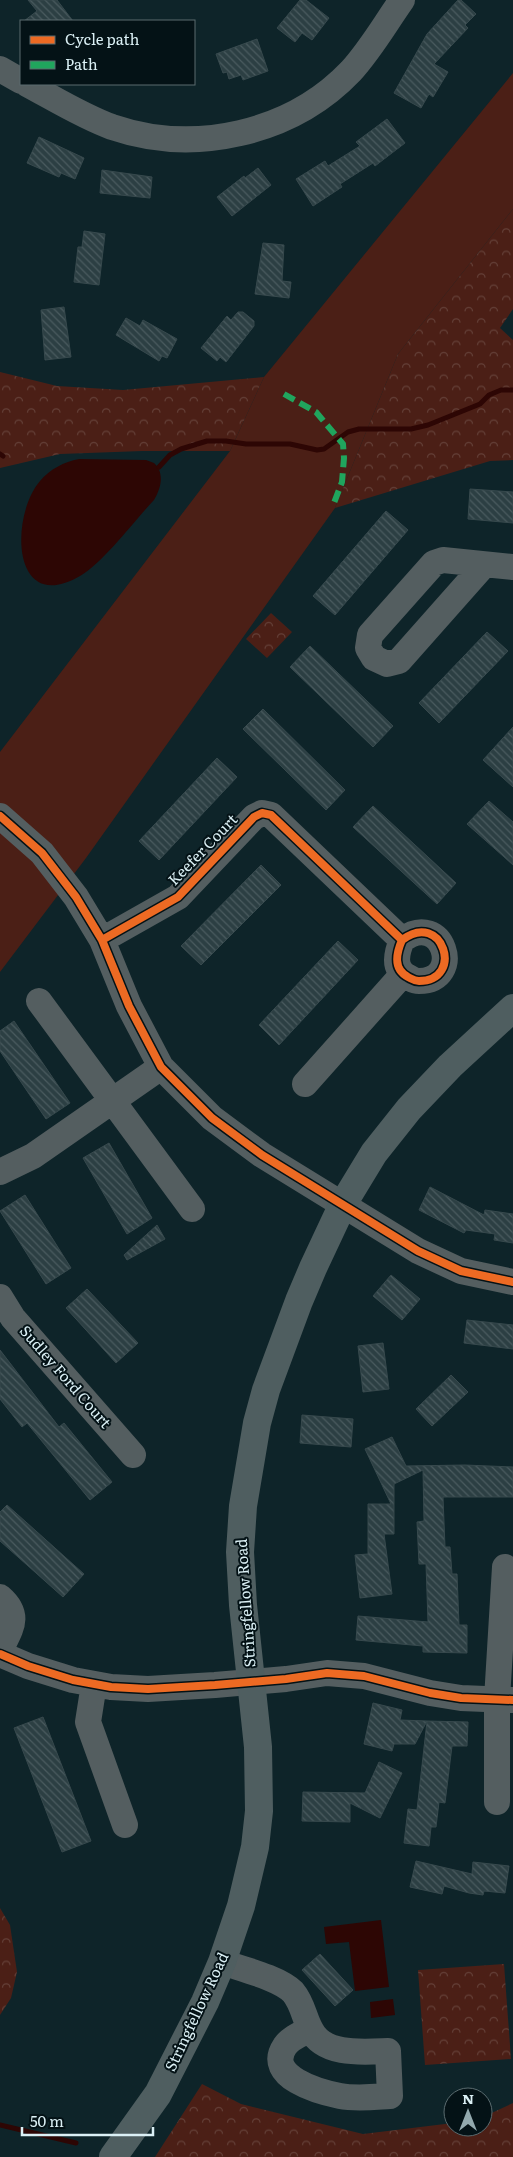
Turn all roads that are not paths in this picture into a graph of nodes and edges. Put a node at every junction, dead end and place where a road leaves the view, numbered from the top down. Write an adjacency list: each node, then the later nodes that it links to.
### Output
1 (402, 0): 4 (street)
2 (0, 69): 3 (street)
3 (20, 79)
4 (29, 85)
5 (484, 565): 6 (street)
6 (513, 567)
7 (0, 816): 8 (street)
8 (102, 940): 9 (street, Keefer Court); 13 (street)
9 (402, 940): 10 (street); 10 (street)
10 (403, 974): 14 (street)
11 (39, 1001): 15 (street)
12 (513, 1008): 17 (main road, Stringfellow Road)
13 (161, 1067): 15 (street); 17 (street)
14 (305, 1084)
15 (113, 1100): 16 (street); 18 (street)
16 (0, 1172)
17 (343, 1204): 19 (street); 25 (main road, Stringfellow Road)
18 (192, 1209)
19 (513, 1282)
20 (0, 1297): 21 (street, Sudley Ford Court)
21 (133, 1455)
22 (506, 1567): 27 (street)
23 (0, 1597): 24 (street)
24 (0, 1652): 26 (street)
25 (251, 1682): 26 (street); 27 (street); 30 (main road, Stringfellow Road)
26 (94, 1684): 29 (street)
27 (505, 1700): 28 (street)
28 (497, 1802)
29 (125, 1825)
30 (222, 1962): 31 (street); 32 (main road, Stringfellow Road)
31 (310, 2029)
32 (113, 2157)

